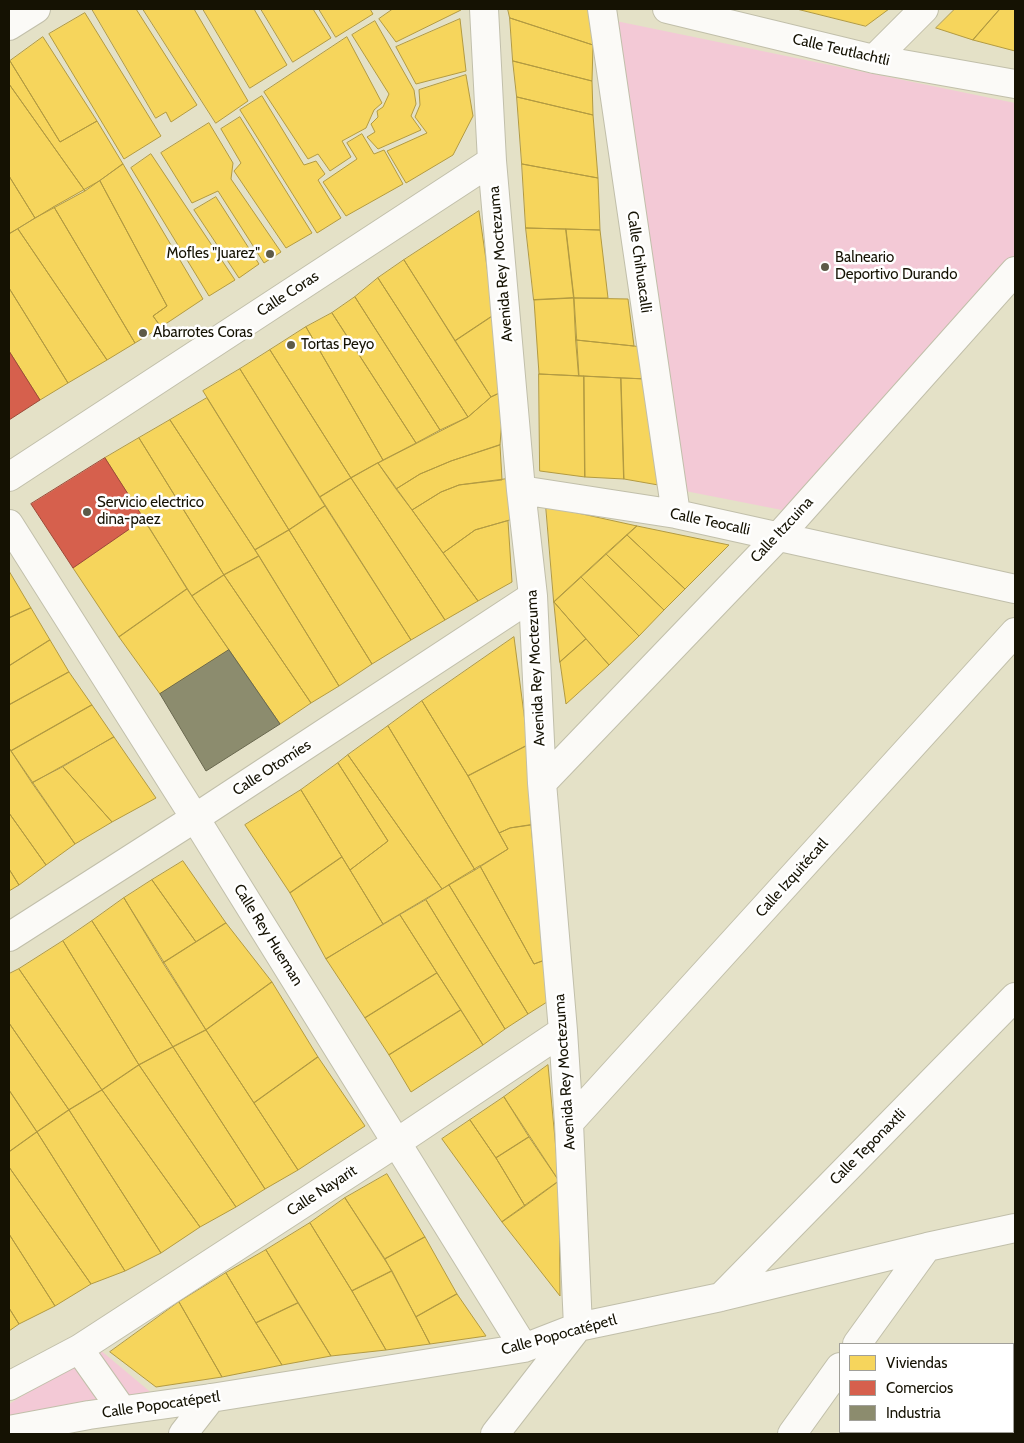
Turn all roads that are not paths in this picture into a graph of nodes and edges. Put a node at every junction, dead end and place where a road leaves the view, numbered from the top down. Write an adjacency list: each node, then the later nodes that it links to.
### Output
1 (36, 9): 6 (street)
2 (484, 9): 9 (street, Avenida Rey Moctezuma)
3 (602, 9): 13 (street, Calle Chihuacalli)
4 (667, 9): 7 (street, Calle Teutlachtli)
5 (924, 9): 7 (street)
6 (9, 26)
7 (874, 59): 8 (street, Calle Teutlachtli)
8 (1015, 84)
9 (492, 161): 11 (street, Calle Coras); 12 (street, Avenida Rey Moctezuma)
10 (1015, 271): 15 (street, Calle Itzcuina)
11 (9, 477)
12 (521, 490): 13 (street, Calle Teocalli); 17 (street, Avenida Rey Moctezuma)
13 (676, 514): 15 (street, Calle Teocalli)
14 (9, 524): 20 (street, Calle Rey Hueman)
15 (778, 536): 16 (street, Calle Teocalli); 19 (street, Calle Itzcuina)
16 (1015, 588)
17 (533, 596): 19 (street, Avenida Rey Moctezuma); 20 (street, Calle Otomíes)
18 (1015, 632): 24 (street, Calle Izquitécatl)
19 (542, 783): 23 (street, Avenida Rey Moctezuma)
20 (195, 818): 21 (street, Calle Otomíes); 25 (street, Calle Rey Hueman)
21 (9, 936)
22 (1015, 997): 28 (street, Calle Teponaxtli)
23 (563, 1030): 24 (street, Avenida Rey Moctezuma); 25 (street, Calle Nayarit)
24 (569, 1123): 29 (street, Avenida Rey Moctezuma)
25 (396, 1142): 31 (street, Calle Rey Hueman); 32 (street, Calle Nayarit)
26 (1012, 1232): 27 (street, Calle Popocatépetl)
27 (927, 1247): 28 (street, Calle Popocatépetl); 30 (street)
28 (721, 1297): 29 (street, Calle Popocatépetl)
29 (578, 1327): 31 (street, Calle Popocatépetl); 39 (street)
30 (858, 1343)
31 (524, 1348): 35 (street, Calle Popocatépetl)
32 (79, 1349): 34 (street, Calle Nayarit); 36 (street)
33 (839, 1368): 40 (street)
34 (9, 1386)
35 (211, 1398): 36 (street, Calle Popocatépetl); 38 (street)
36 (122, 1410): 37 (street, Calle Popocatépetl)
37 (9, 1430)
38 (183, 1434)
39 (495, 1434)
40 (792, 1434)

